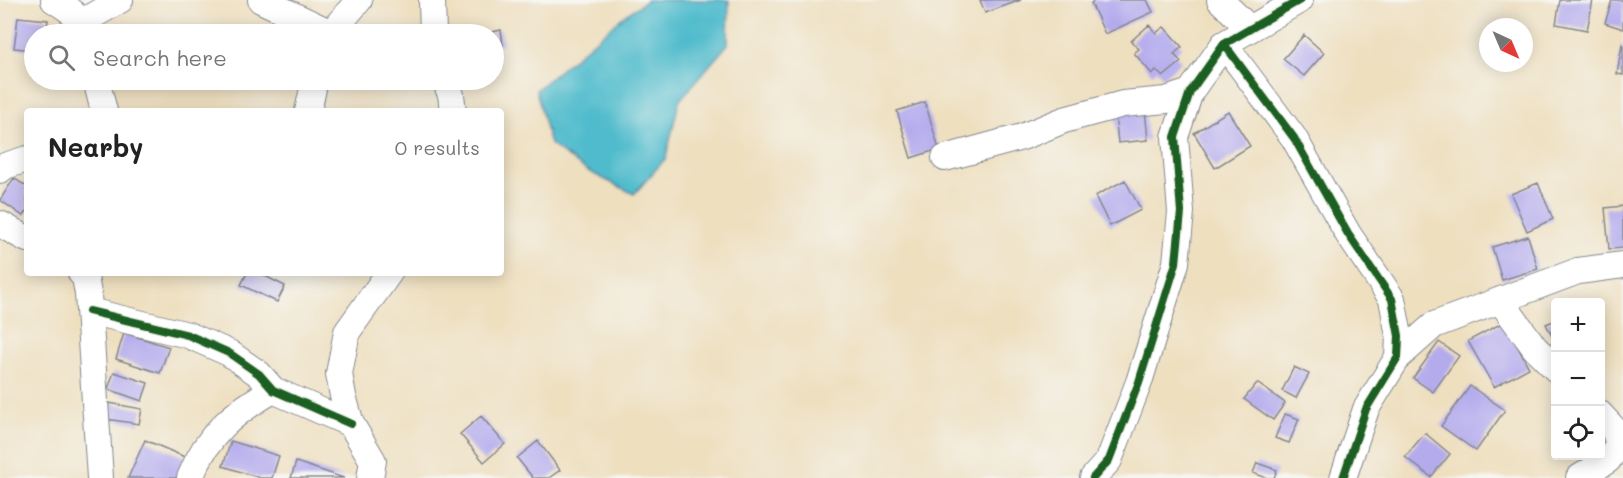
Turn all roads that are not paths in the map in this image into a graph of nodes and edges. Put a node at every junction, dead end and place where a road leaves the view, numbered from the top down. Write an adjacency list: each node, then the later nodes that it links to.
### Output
1 (54, 0): 8 (street)
2 (120, 0): 9 (street)
3 (261, 0): 10 (street)
4 (359, 0): 11 (street)
5 (432, 0): 12 (street)
6 (1220, 0): 13 (street)
7 (1300, 0): 13 (street)
8 (80, 24)
9 (88, 24)
10 (310, 24)
11 (339, 24)
12 (433, 24)
13 (1250, 29): 14 (street)
14 (1224, 44): 18 (street); 32 (street)
15 (99, 90): 19 (street)
16 (313, 90): 20 (street)
17 (449, 90): 21 (street)
18 (1190, 92): 22 (street); 40 (street)
19 (103, 108)
20 (309, 108)
21 (453, 108)
22 (945, 158)
23 (24, 160): 24 (street)
24 (0, 170)
25 (0, 224): 26 (street)
26 (24, 237)
27 (1623, 265): 30 (street)
28 (84, 276): 31 (street)
29 (387, 276): 36 (street)
30 (1500, 300): 32 (street); 33 (street)
31 (89, 311): 34 (street); 37 (street)
32 (1398, 357): 41 (street)
33 (1551, 364)
34 (273, 390): 36 (street); 38 (street)
35 (1605, 419): 42 (street)
36 (351, 424): 39 (street)
37 (100, 478)
38 (190, 478)
39 (370, 478)
40 (1094, 478)
41 (1343, 478)
42 (1579, 478)

